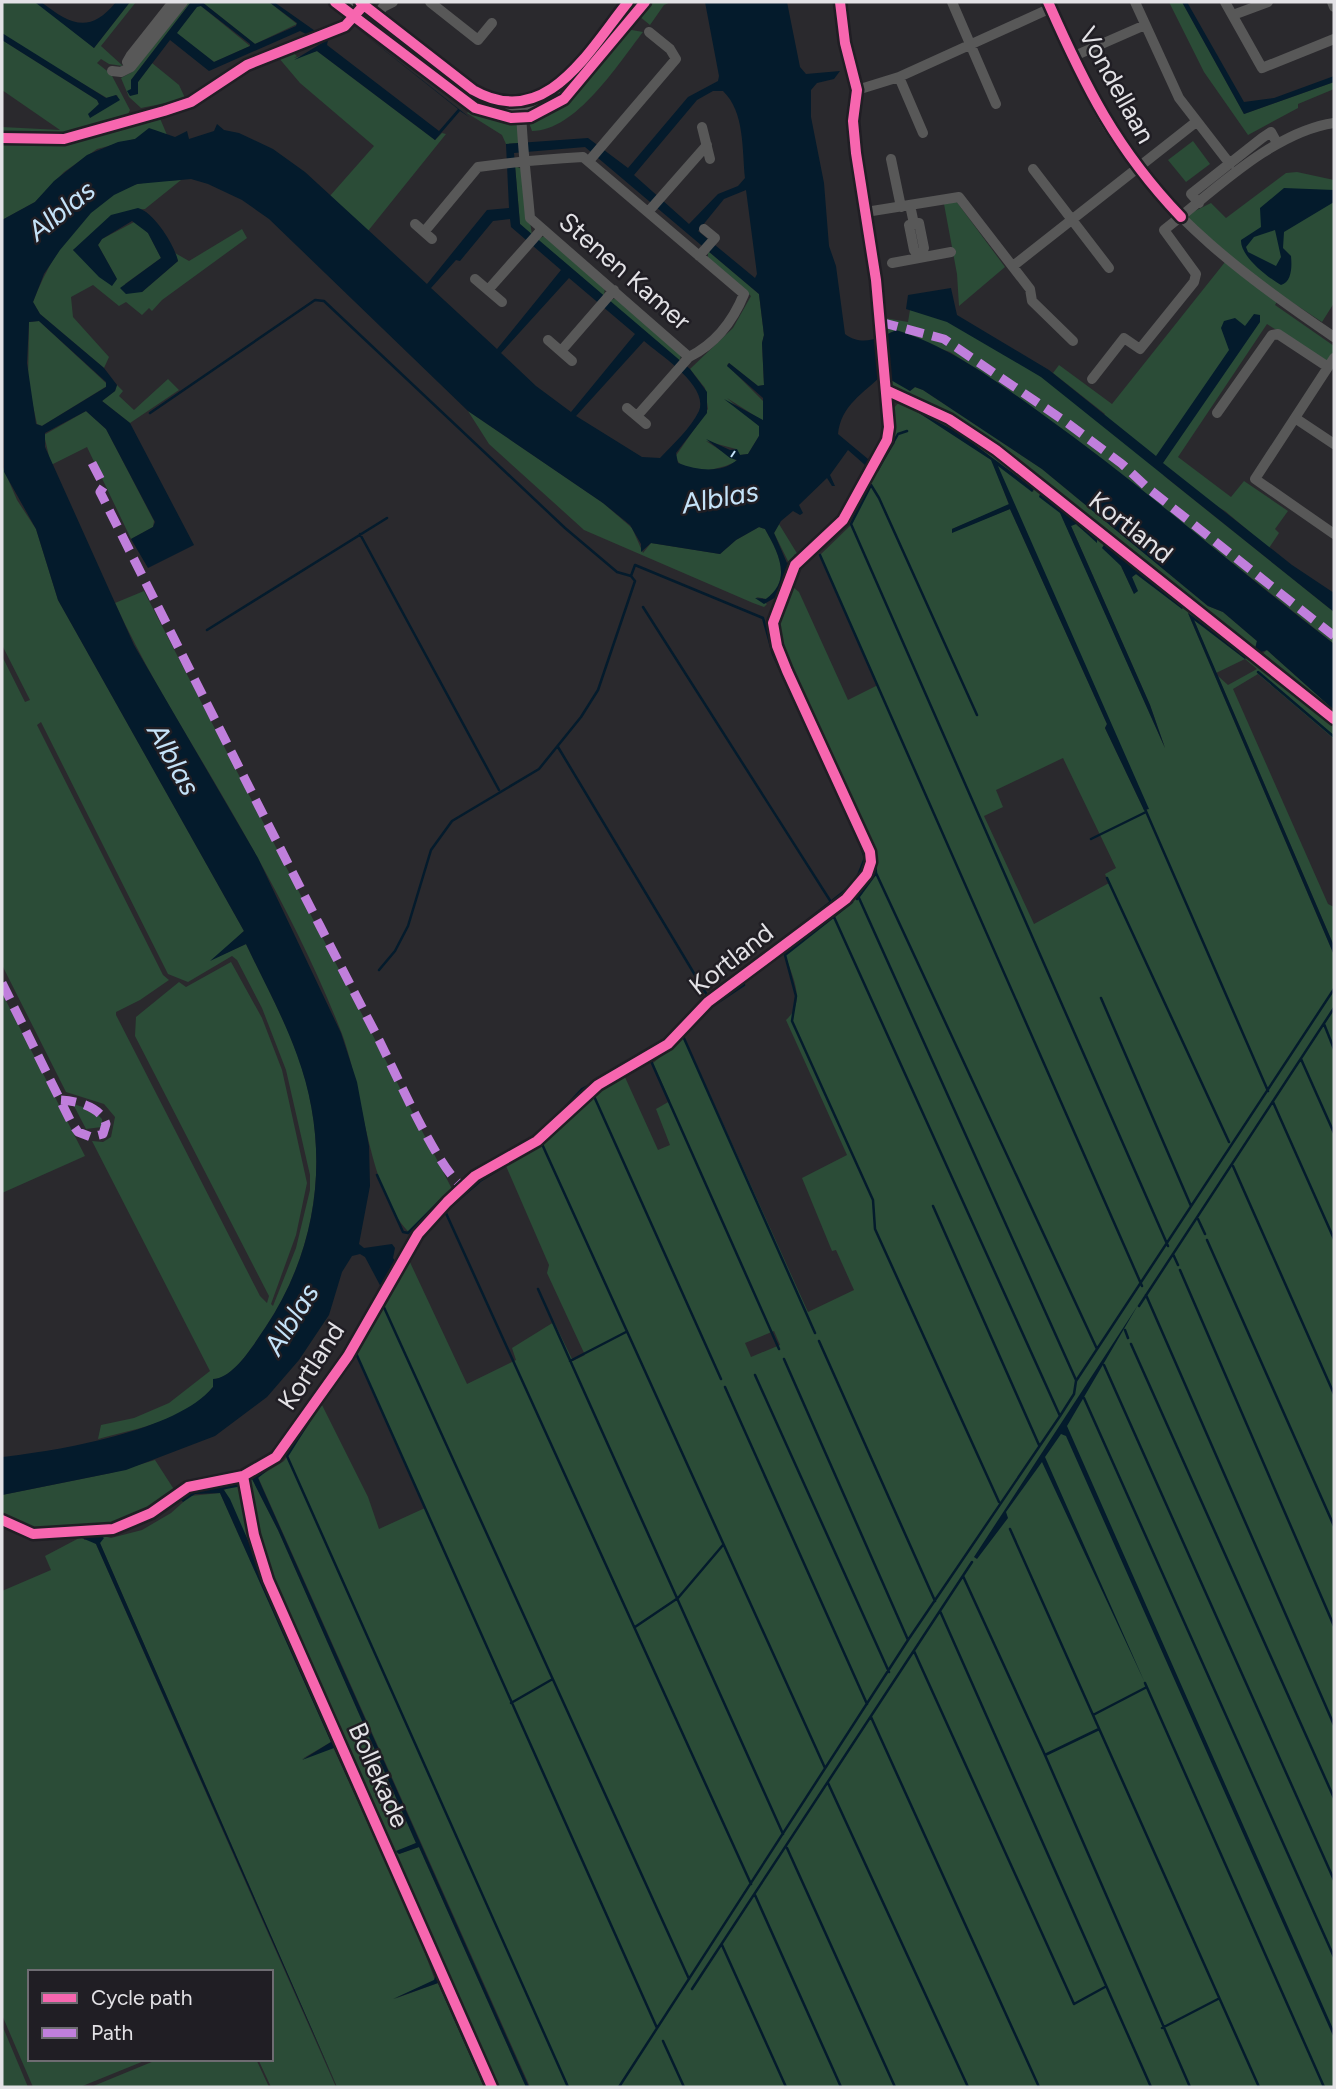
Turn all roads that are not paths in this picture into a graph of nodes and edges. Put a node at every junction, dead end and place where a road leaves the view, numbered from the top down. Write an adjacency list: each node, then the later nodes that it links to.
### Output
1 (173, 2): 25 (street)
2 (183, 2): 25 (street)
3 (347, 2): 15 (street)
4 (393, 2): 17 (street)
5 (430, 2): 18 (street)
6 (636, 2): 31 (street)
7 (840, 2): 29 (street)
8 (951, 2): 22 (street)
9 (1135, 2): 19 (street)
10 (1225, 2): 16 (street)
11 (1268, 2): 16 (street)
12 (1332, 2): 14 (street)
13 (1049, 5): 22 (street); 23 (street, Vondellaan)
14 (1334, 7)
15 (359, 11): 17 (street); 36 (street)
16 (1233, 15): 21 (street)
17 (373, 21): 31 (street)
18 (492, 23)
19 (1145, 25): 23 (street); 32 (street)
20 (649, 32): 24 (street)
21 (1334, 39)
22 (971, 46): 28 (street); 30 (street)
23 (1072, 57): 44 (street, Vondellaan)
24 (676, 59): 27 (street); 39 (street)
25 (131, 67): 26 (street)
26 (112, 71)
27 (681, 71)
28 (899, 77): 29 (street); 35 (street)
29 (857, 90): 49 (street)
30 (996, 104)
31 (522, 109): 40 (street, Stenen Kamer)
32 (1196, 122): 43 (street); 44 (street)
33 (1334, 123): 37 (street)
34 (702, 127): 38 (street)
35 (922, 134)
36 (2, 138)
37 (1277, 143): 43 (street); 46 (street)
38 (706, 145): 41 (street); 48 (street)
39 (591, 158): 40 (street); 48 (street, Stenen Kamer)
40 (523, 159): 53 (street); 54 (street, Stenen Kamer)
41 (710, 159)
42 (891, 159): 47 (street)
43 (1230, 164): 46 (street)
44 (1139, 168): 50 (street, Vondellaan); 51 (street)
45 (1033, 169): 51 (street)
46 (1199, 203): 50 (street)
47 (905, 206): 49 (street); 57 (street); 59 (street)
48 (650, 209): 56 (street, Stenen Kamer)
49 (866, 212): 73 (street)
50 (1181, 217): 65 (street, Vondellaan); 72 (street)
51 (1073, 220): 59 (street); 60 (street)
52 (704, 229): 56 (street)
53 (424, 231)
54 (540, 232): 62 (street); 63 (street, Stenen Kamer)
55 (951, 252): 57 (street)
56 (701, 254): 69 (street, Stenen Kamer)
57 (920, 258): 58 (street)
58 (892, 263)
59 (1013, 266): 67 (street)
60 (1109, 268)
61 (475, 279): 62 (street)
62 (488, 290): 64 (street)
63 (611, 293): 68 (street); 69 (street, Stenen Kamer)
64 (502, 302)
65 (1334, 338)
66 (548, 341): 68 (street)
67 (1073, 341)
68 (561, 351): 70 (street)
69 (689, 357): 74 (street)
70 (572, 361)
71 (1331, 362): 75 (street); 76 (street)
72 (1092, 379)
73 (887, 385): 79 (street, Kortland); 80 (street, Kortland)
74 (627, 408)
75 (1217, 413)
76 (1295, 418): 77 (street); 78 (street)
77 (1334, 444)
78 (1334, 534)
79 (1334, 719)
80 (2, 1520)

